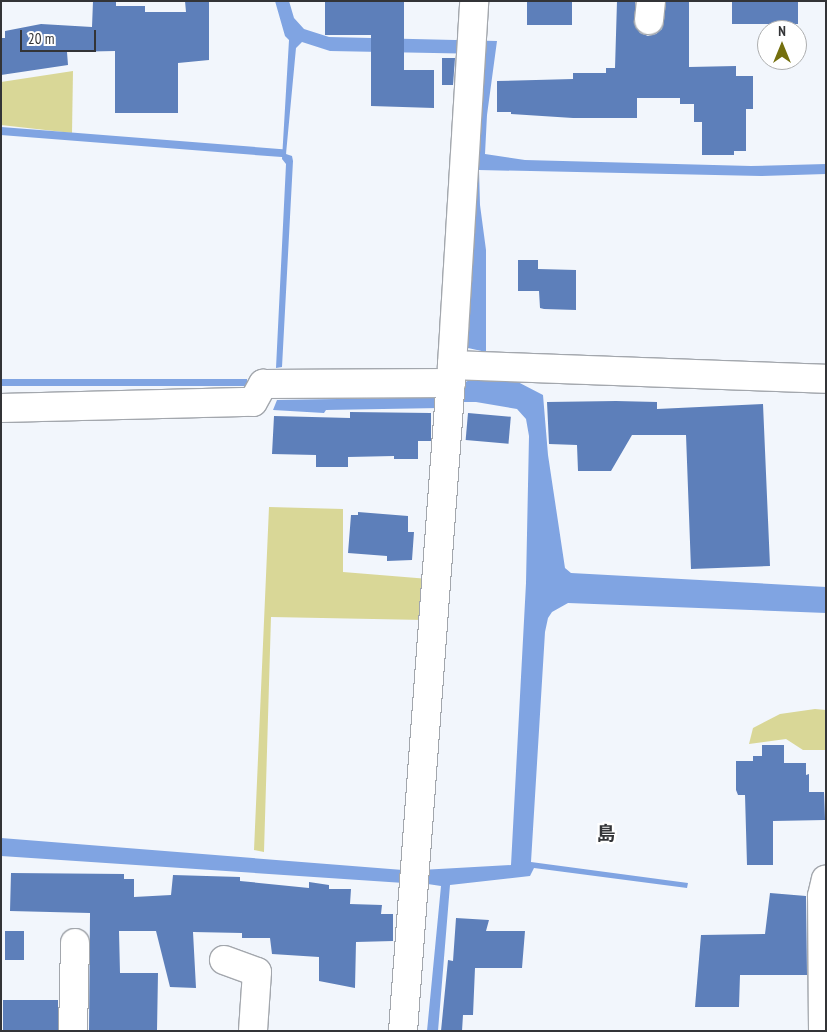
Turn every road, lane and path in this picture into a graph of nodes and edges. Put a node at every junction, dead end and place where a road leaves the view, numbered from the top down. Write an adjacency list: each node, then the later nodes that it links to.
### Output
1 (474, 1): 2 (street)
2 (452, 374): 3 (street); 4 (street); 10 (street)
3 (826, 379)
4 (1, 408)
5 (826, 880): 11 (street)
6 (75, 943): 8 (street)
7 (224, 960): 9 (street)
8 (73, 1031)
9 (253, 1031)
10 (403, 1031)
11 (823, 1031)

